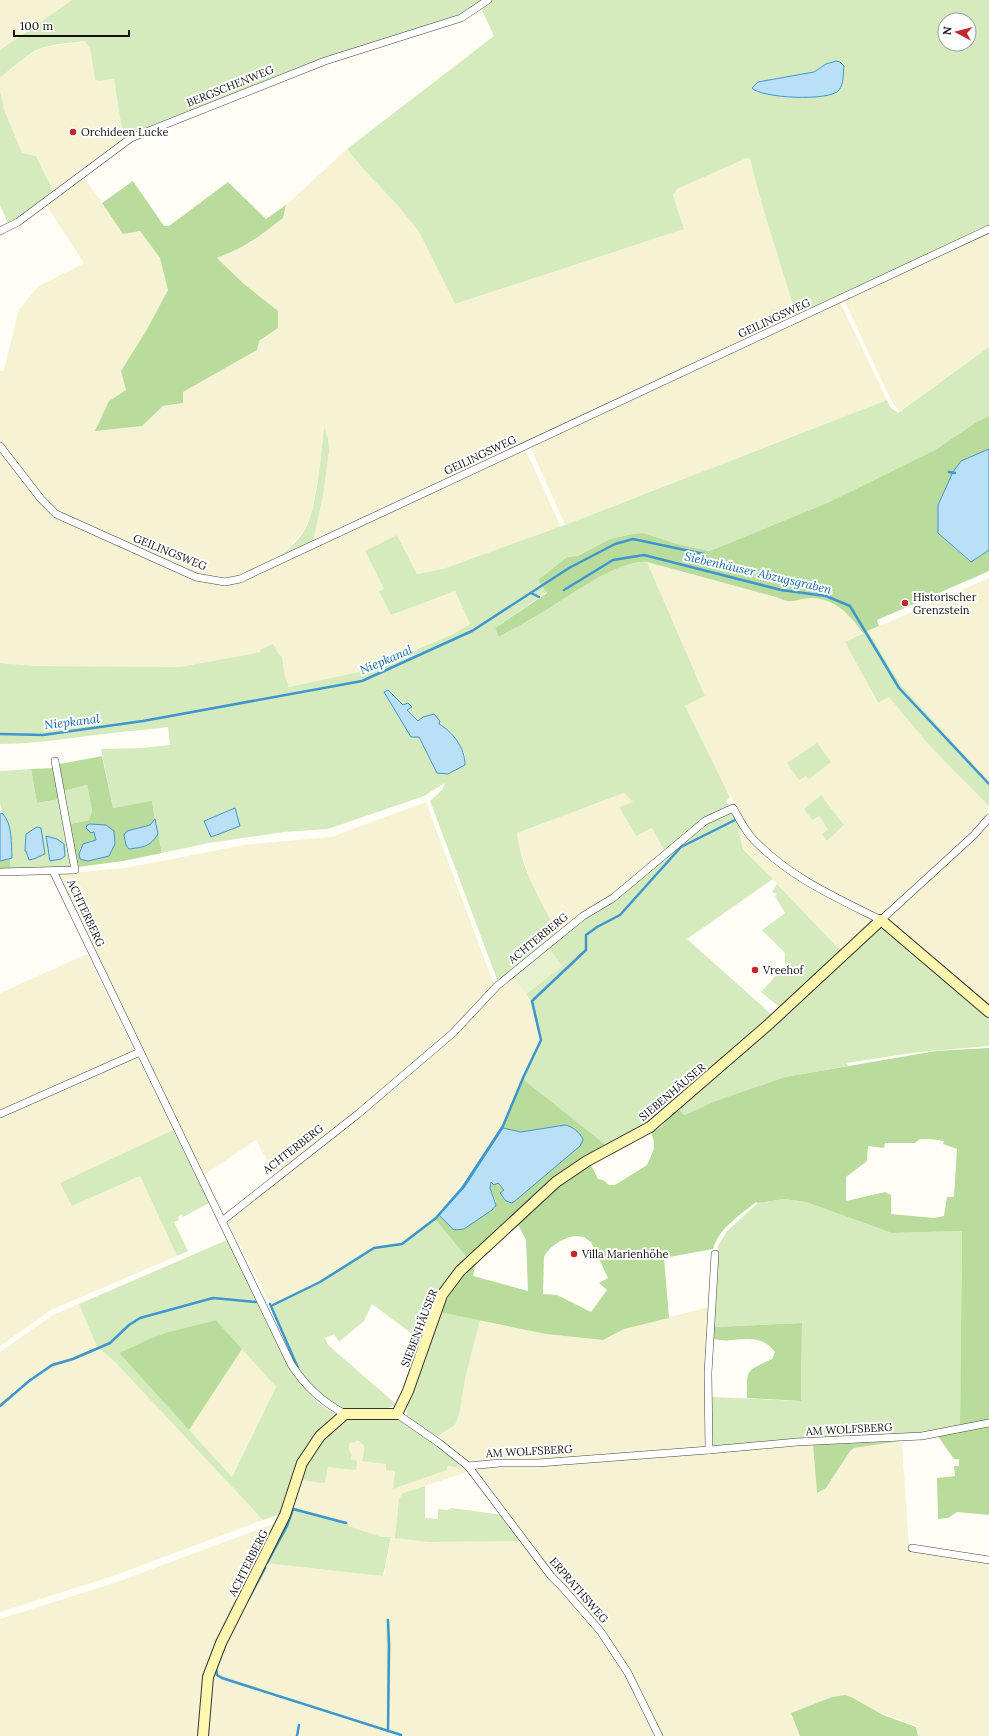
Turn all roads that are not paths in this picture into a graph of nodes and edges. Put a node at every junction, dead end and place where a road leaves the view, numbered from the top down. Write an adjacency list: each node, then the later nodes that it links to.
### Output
1 (488, 0): 3 (street, BERGSCHENWEG)
2 (989, 230): 4 (street, GEILINGSWEG)
3 (0, 231)
4 (0, 446)
5 (55, 760): 7 (street, ACHTERBERG)
6 (989, 818): 9 (street)
7 (53, 871): 8 (street, ACHTERBERG); 11 (street, ACHTERBERG)
8 (0, 872)
9 (881, 920): 10 (street); 13 (street, ACHTERBERG); 16 (street, SIEBENHÄUSER)
10 (989, 1012)
11 (140, 1052): 12 (street); 13 (street, ACHTERBERG)
12 (0, 1114)
13 (222, 1221): 15 (street, ACHTERBERG)
14 (714, 1254): 18 (street)
15 (345, 1414): 16 (street, ACHTERBERG); 22 (street, ACHTERBERG)
16 (397, 1414): 19 (street, ERPRATHSWEG)
17 (989, 1423): 18 (street, AM WOLFSBERG)
18 (709, 1450): 19 (street, AM WOLFSBERG)
19 (468, 1466): 23 (street, ERPRATHSWEG)
20 (912, 1548): 21 (street)
21 (989, 1560)
22 (203, 1736)
23 (659, 1736)

